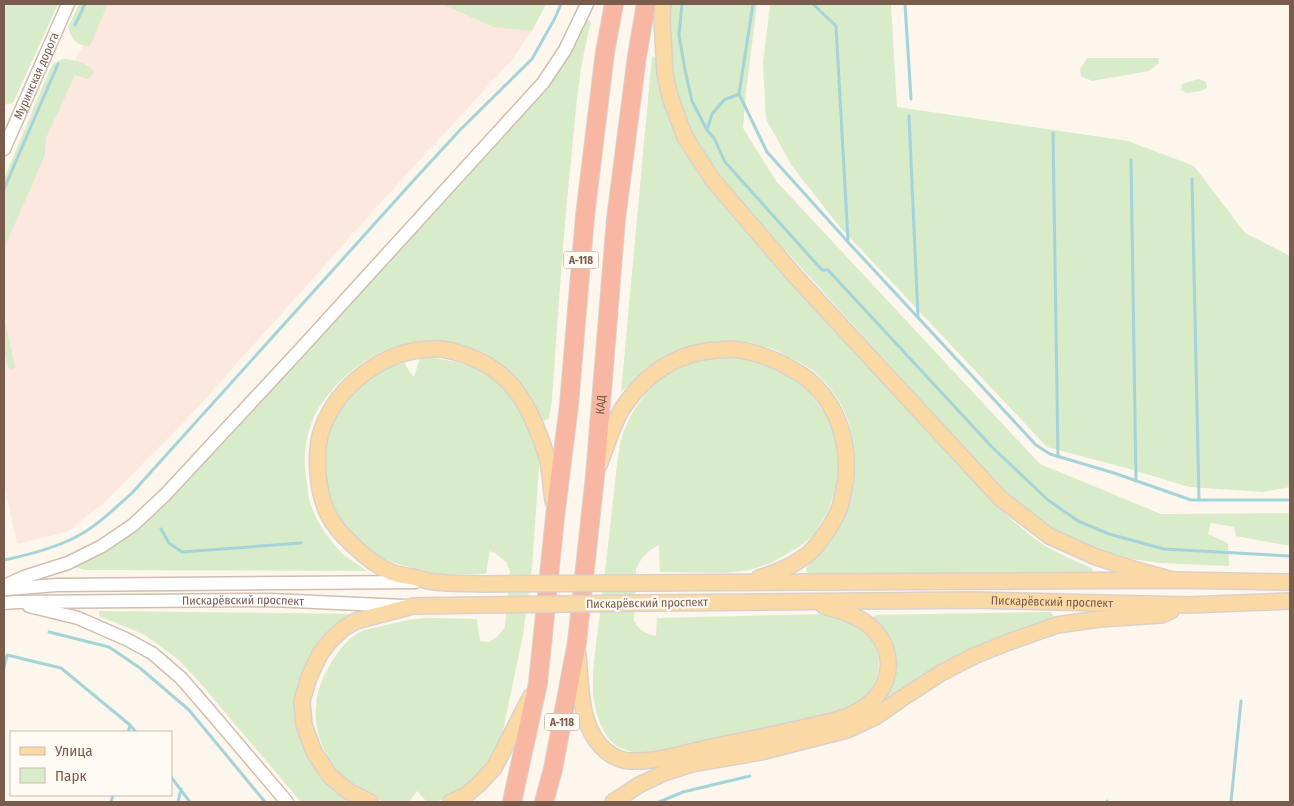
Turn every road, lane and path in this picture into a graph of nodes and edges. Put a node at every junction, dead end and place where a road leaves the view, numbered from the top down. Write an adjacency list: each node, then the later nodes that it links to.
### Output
1 (68, 4): 6 (street, Муринская дорога)
2 (587, 4): 13 (street)
3 (614, 4): 8 (highway, А-118)
4 (646, 4): 7 (highway, КАД / А-118)
5 (663, 4): 9 (main road)
6 (4, 149)
7 (595, 476): 12 (main road); 20 (highway, КАД / А-118)
8 (555, 517): 10 (main road); 21 (highway, А-118)
9 (1173, 580): 11 (main road, Пискарёвский проспект); 12 (main road, Пискарёвский проспект)
10 (436, 582): 12 (main road, Пискарёвский проспект, bridge); 13 (street, Пискарёвский проспект)
11 (1290, 582)
12 (722, 583)
13 (4, 588)
14 (803, 601): 18 (main road, Пискарёвский проспект, bridge); 19 (main road, Пискарёвский проспект); 20 (main road)
15 (17, 602): 17 (street, Пискарёвский проспект); 18 (street, Пискарёвский проспект); 22 (street)
16 (1290, 602): 19 (main road, Пискарёвский проспект)
17 (4, 603)
18 (413, 606): 23 (main road)
19 (1188, 606): 27 (main road)
20 (577, 642): 26 (highway, КАД / А-118)
21 (538, 683): 24 (main road); 25 (highway, А-118)
22 (287, 802)
23 (370, 802)
24 (451, 802)
25 (512, 802)
26 (544, 802)
27 (613, 802)

